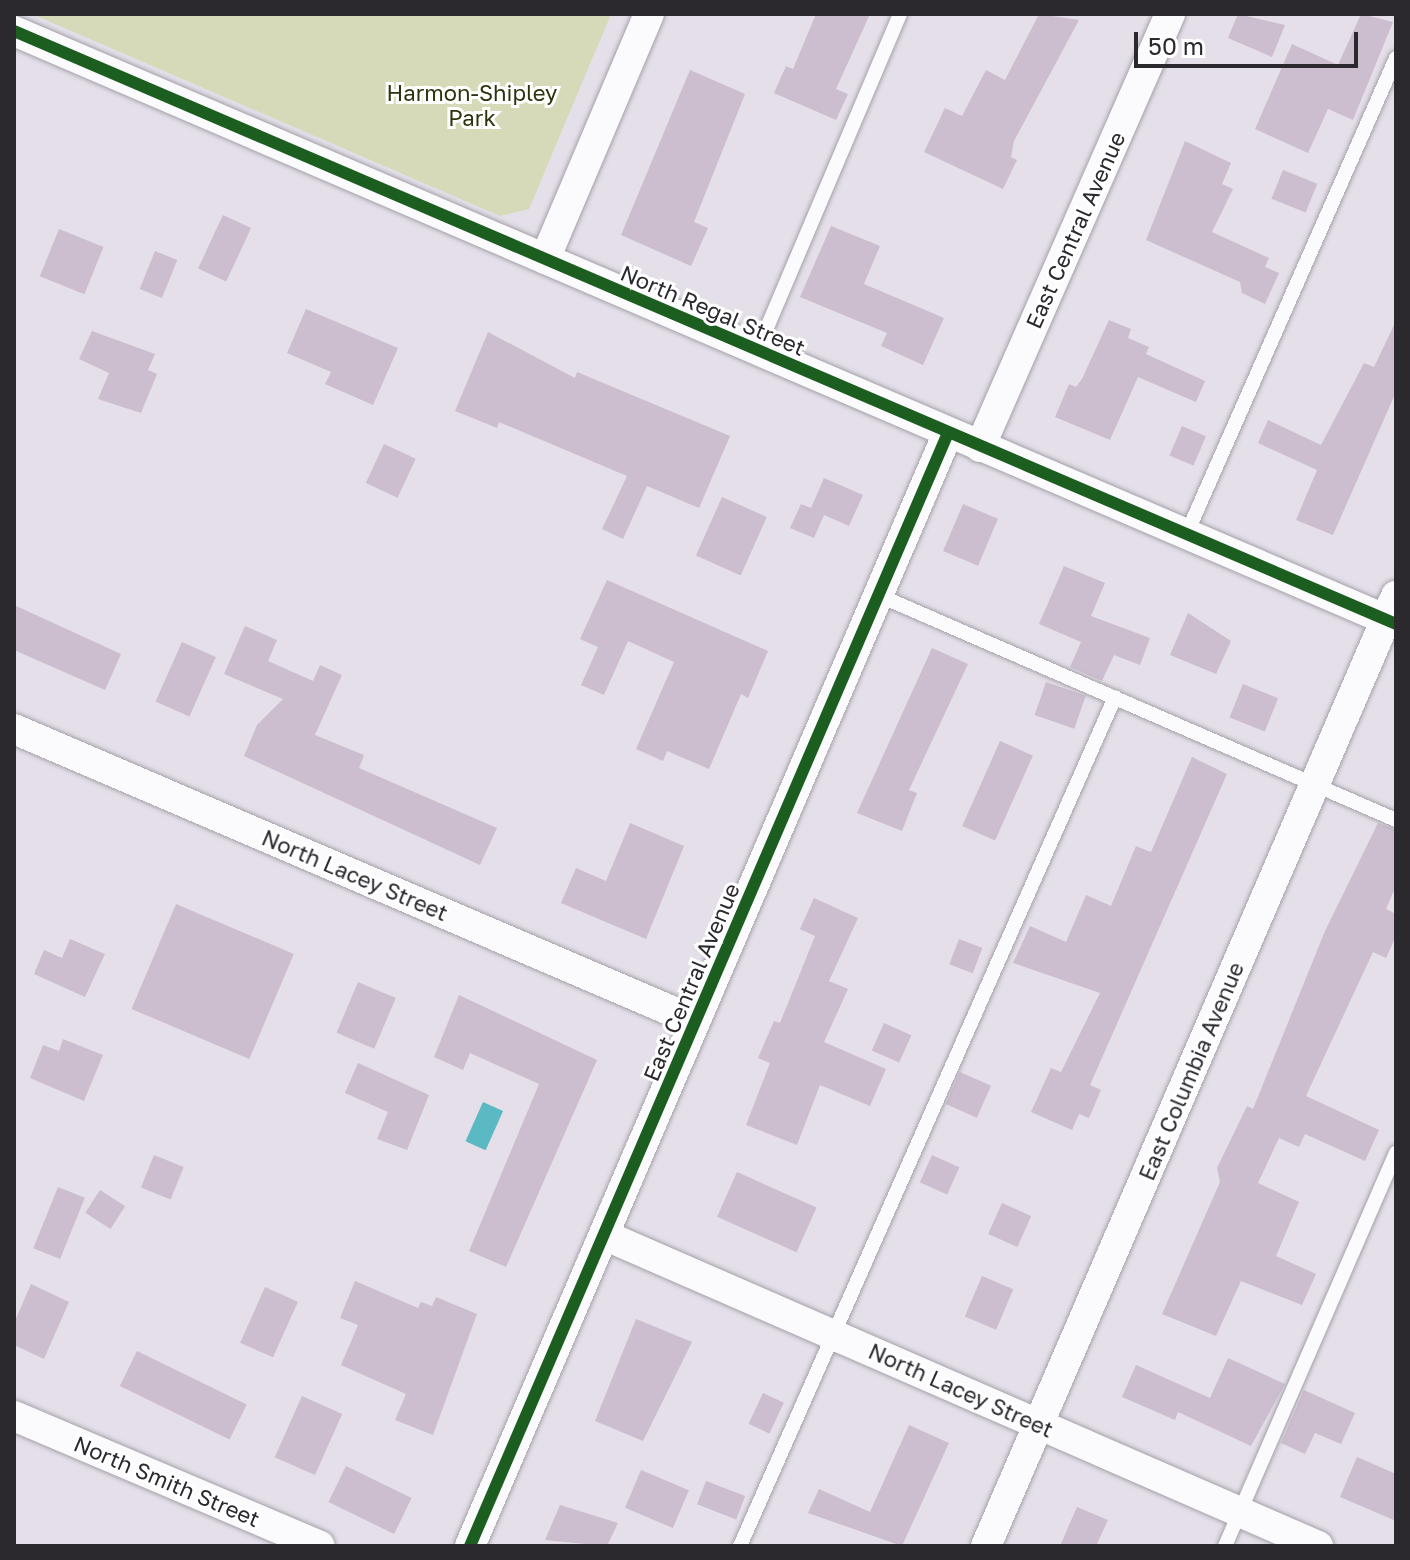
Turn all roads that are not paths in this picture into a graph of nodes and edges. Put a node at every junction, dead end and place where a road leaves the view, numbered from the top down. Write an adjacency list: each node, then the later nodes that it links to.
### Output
1 (649, 14): 6 (street)
2 (900, 14): 7 (lane)
3 (1170, 14): 9 (street, East Central Avenue)
4 (14, 31): 6 (street, North Regal Street)
5 (1396, 58): 10 (lane)
6 (545, 259): 7 (street, North Regal Street)
7 (757, 351): 8 (street, North Regal Street)
8 (948, 433): 9 (street, North Regal Street); 11 (street, East Central Avenue)
9 (980, 447): 10 (street, North Regal Street)
10 (1187, 533): 12 (street, North Regal Street)
11 (878, 595): 13 (lane); 17 (street, East Central Avenue)
12 (1393, 613): 15 (street, East Columbia Avenue)
13 (1115, 697): 15 (lane); 20 (lane)
14 (14, 729): 17 (street, North Lacey Street)
15 (1315, 782): 16 (lane); 22 (street, East Columbia Avenue)
16 (1396, 820)
17 (695, 1021): 19 (street, East Central Avenue)
18 (1396, 1153): 23 (lane)
19 (604, 1235): 20 (street, North Lacey Street); 25 (street, East Central Avenue)
20 (833, 1333): 22 (street, North Lacey Street); 26 (lane)
21 (14, 1416): 24 (street, North Smith Street)
22 (1039, 1425): 23 (street, North Lacey Street); 27 (street, East Columbia Avenue)
23 (1239, 1512): 28 (lane); 29 (street, North Lacey Street)
24 (320, 1546)
25 (470, 1546)
26 (740, 1546)
27 (986, 1546)
28 (1225, 1546)
29 (1318, 1546)

